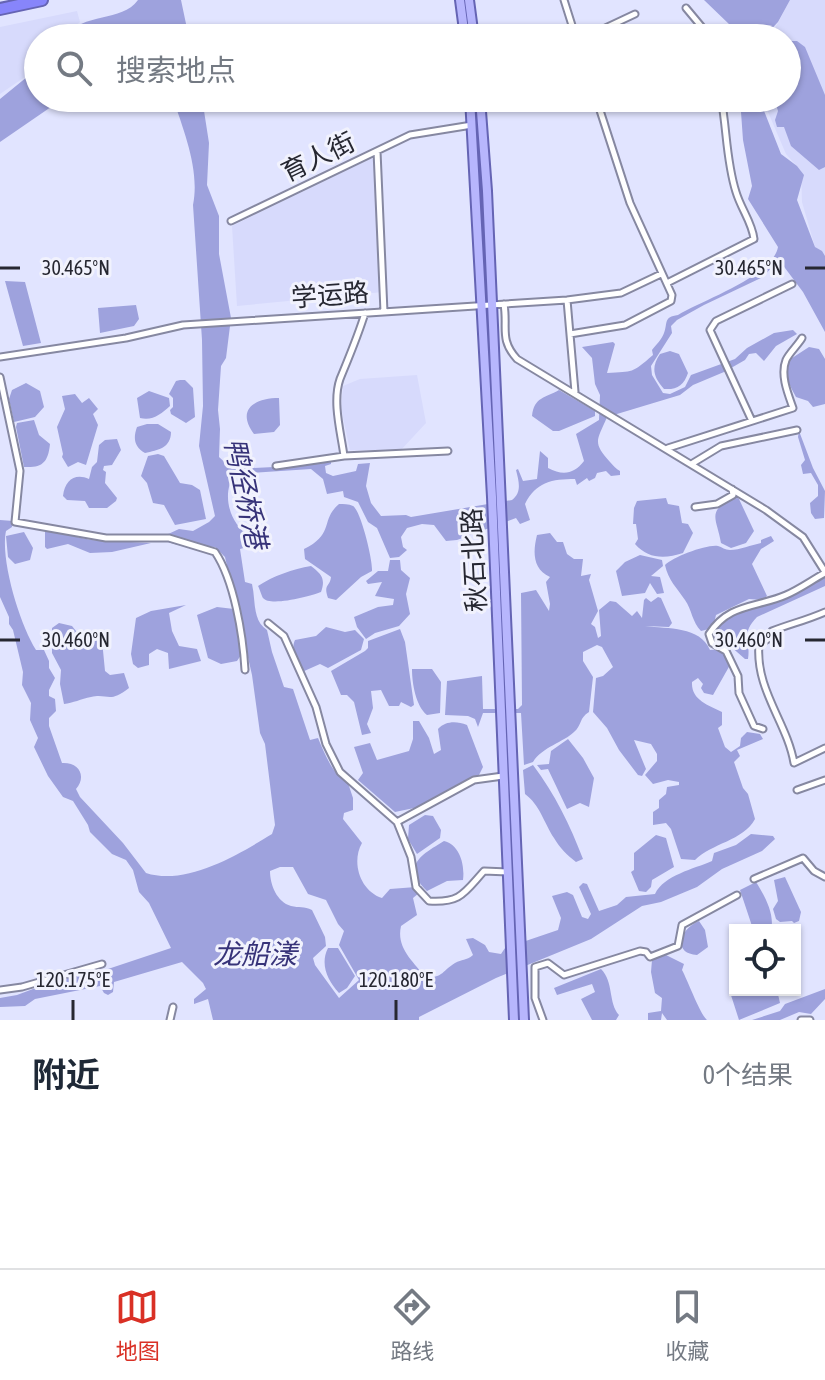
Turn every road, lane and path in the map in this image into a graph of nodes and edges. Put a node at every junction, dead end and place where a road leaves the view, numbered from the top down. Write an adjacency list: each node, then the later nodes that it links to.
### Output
1 (42, 0): 6 (highway)
2 (460, 0): 8 (main road)
3 (469, 0): 9 (main road)
4 (564, 0): 10 (street)
5 (686, 8): 12 (street)
6 (0, 9)
7 (635, 14): 11 (street)
8 (463, 24)
9 (472, 24)
10 (572, 24)
11 (614, 24)
12 (699, 24)
13 (471, 112): 17 (main road, 秋石北路)
14 (480, 112): 25 (main road, 秋石北路)
15 (601, 112): 20 (street)
16 (723, 112): 21 (street)
17 (472, 125): 18 (street, 育人街); 25 (main road, 秋石北路)
18 (377, 151): 19 (street, 育人街); 26 (street)
19 (231, 221)
20 (661, 274): 21 (street); 23 (street, 学运路)
21 (667, 283): 28 (street)
22 (792, 284): 33 (street)
23 (567, 300): 24 (street, 学运路); 28 (street)
24 (504, 304): 25 (street, 学运路); 32 (street)
25 (487, 305): 26 (street, 学运路); 48 (main road, 秋石北路); 61 (main road, 秋石北路)
26 (384, 312): 27 (street, 学运路)
27 (365, 313): 30 (street, 学运路); 37 (street)
28 (570, 334): 32 (street)
29 (802, 338): 33 (street)
30 (0, 357)
31 (0, 377): 45 (street)
32 (575, 393): 35 (street)
33 (752, 421): 35 (street)
34 (797, 430): 38 (street)
35 (668, 448): 38 (street)
36 (448, 451): 37 (street)
37 (344, 456): 39 (street)
38 (692, 464): 40 (street)
39 (276, 466)
40 (732, 488): 41 (street); 42 (street)
41 (695, 507)
42 (825, 572): 46 (street)
43 (825, 612): 47 (street)
44 (268, 623): 51 (street)
45 (245, 670)
46 (763, 729)
47 (825, 748)
48 (504, 776): 51 (street); 52 (main road, 秋石北路)
49 (825, 780): 50 (street)
50 (797, 790)
51 (397, 822): 52 (street)
52 (508, 872): 60 (main road, 秋石北路)
53 (825, 877): 54 (street)
54 (754, 879)
55 (737, 895): 62 (street)
56 (102, 964): 57 (street)
57 (0, 990)
58 (173, 1007): 59 (street)
59 (170, 1020)
60 (514, 1020)
61 (524, 1020)
62 (543, 1020)
63 (801, 1020): 64 (street)
64 (810, 1020)

